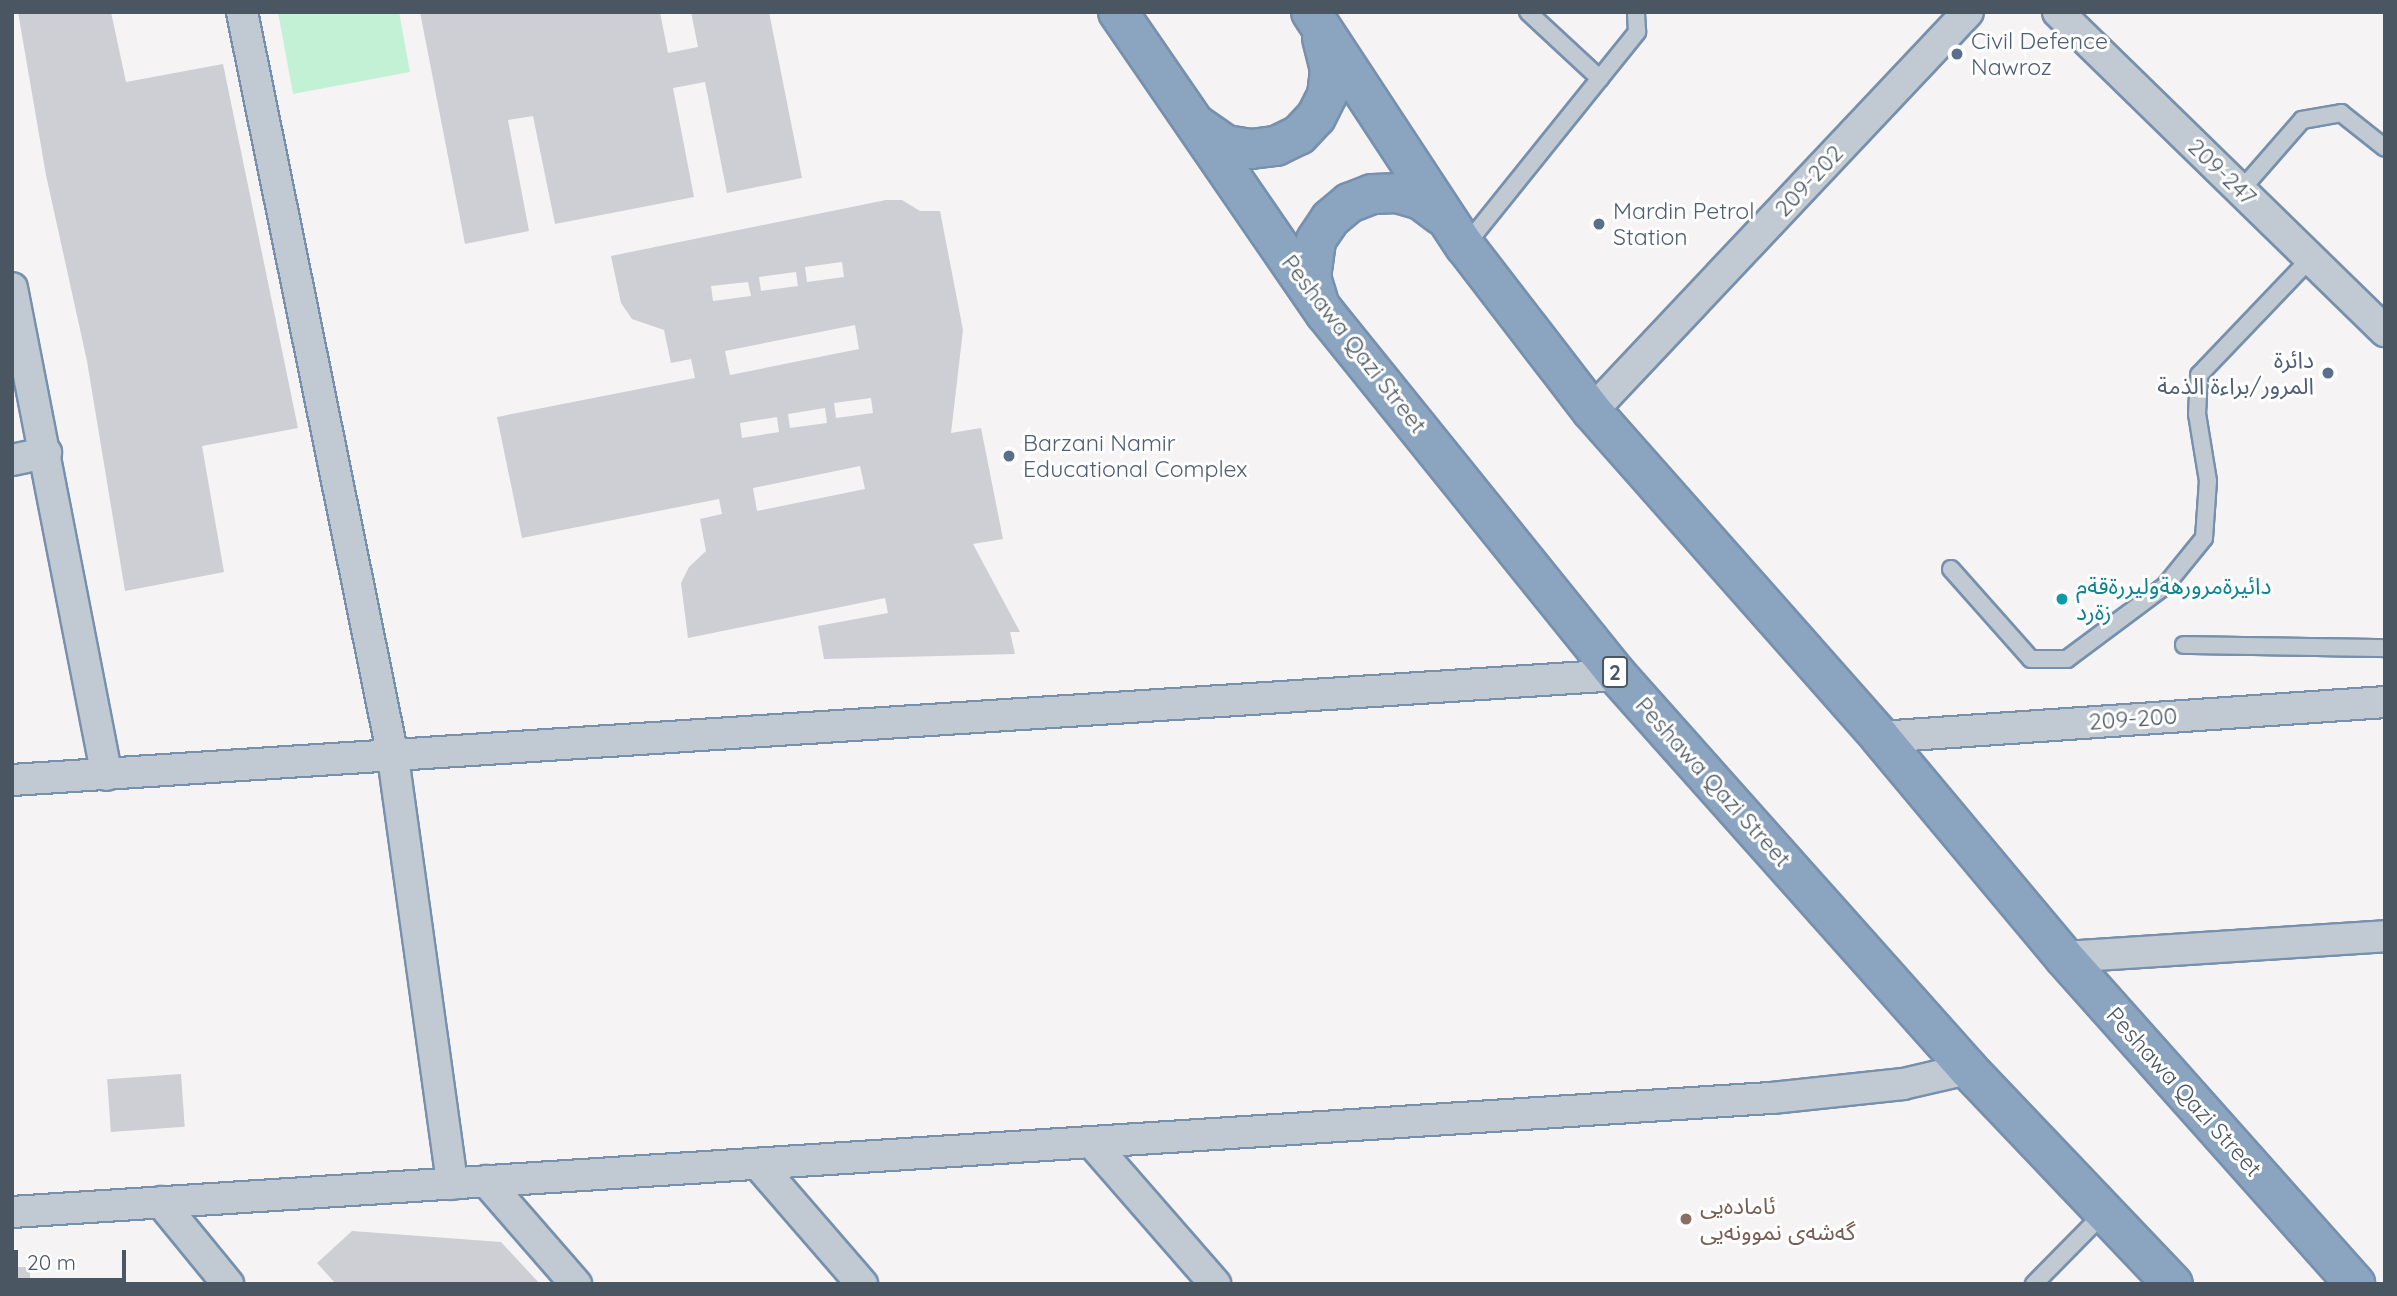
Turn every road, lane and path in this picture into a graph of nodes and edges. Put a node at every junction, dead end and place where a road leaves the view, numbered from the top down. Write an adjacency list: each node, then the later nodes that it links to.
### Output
1 (242, 12): 26 (street)
2 (1118, 12): 9 (highway, Peshawa Qazi Street / 2)
3 (1528, 12): 8 (lane)
4 (1636, 12): 8 (lane)
5 (1968, 12): 17 (street, 209-202)
6 (2058, 12): 11 (street, 209-247)
7 (1313, 15): 9 (highway); 12 (highway, Peshawa Qazi Street)
8 (1600, 79): 12 (lane)
9 (1183, 111): 15 (highway, Peshawa Qazi Street / 2)
10 (2385, 148): 11 (lane)
11 (2241, 190): 13 (street, 209-247)
12 (1457, 235): 15 (highway); 17 (highway, Peshawa Qazi Street)
13 (2310, 259): 16 (street, 209-247); 20 (lane)
14 (12, 288): 18 (street)
15 (1325, 313): 23 (highway, Peshawa Qazi Street / 2)
16 (2385, 331)
17 (1592, 411): 25 (highway, Peshawa Qazi Street)
18 (46, 453): 19 (street); 27 (street)
19 (12, 460)
20 (1951, 569)
21 (2184, 645): 22 (lane)
22 (2385, 648)
23 (1617, 675): 26 (street); 31 (highway, Peshawa Qazi Street / 2)
24 (2385, 702): 25 (street, 209-200)
25 (1880, 737): 30 (highway, Peshawa Qazi Street)
26 (393, 757): 27 (street); 35 (street)
27 (107, 775): 28 (street)
28 (12, 780)
29 (2385, 936): 30 (street)
30 (2064, 957): 45 (highway, Peshawa Qazi Street)
31 (1968, 1069): 32 (street); 37 (highway, Peshawa Qazi Street / 2)
32 (1093, 1144): 33 (street); 42 (street)
33 (758, 1164): 34 (street); 41 (street)
34 (486, 1181): 35 (street); 40 (street)
35 (452, 1184): 36 (street)
36 (161, 1202): 38 (street); 39 (street)
37 (2107, 1211): 43 (lane); 44 (highway, Peshawa Qazi Street / 2)
38 (12, 1212)
39 (228, 1284)
40 (576, 1284)
41 (862, 1284)
42 (1215, 1284)
43 (2034, 1284)
44 (2173, 1284)
45 (2355, 1284)

